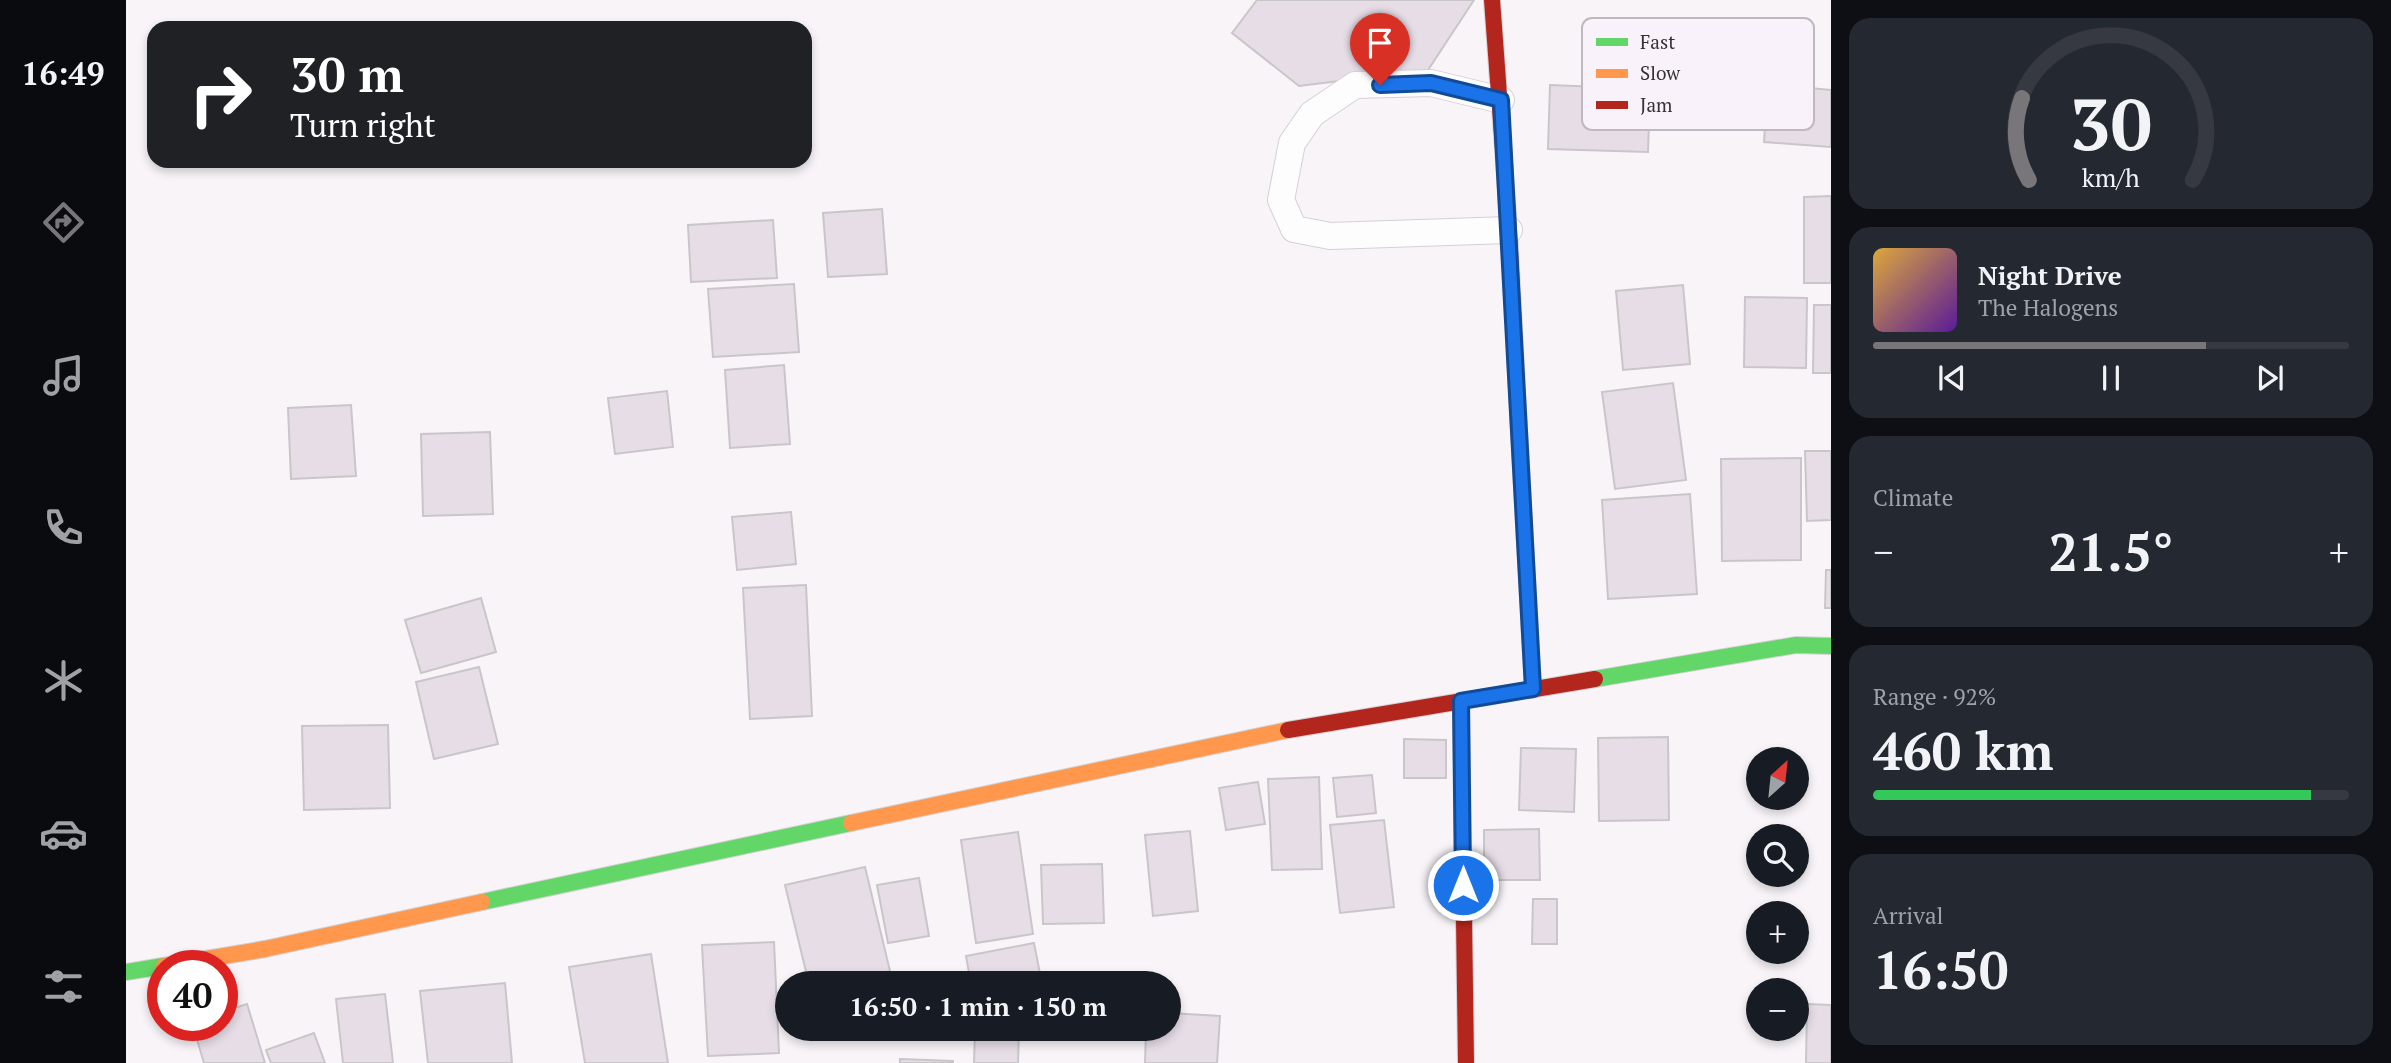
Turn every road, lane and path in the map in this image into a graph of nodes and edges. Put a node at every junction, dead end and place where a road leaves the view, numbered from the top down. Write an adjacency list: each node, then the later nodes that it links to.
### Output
1 (1492, 0): 2 (street)
2 (1501, 100): 3 (street); 3 (lane)
3 (1509, 230): 5 (street)
4 (1831, 646): 5 (street)
5 (1533, 689): 6 (street)
6 (1461, 701): 7 (street); 10 (street)
7 (238, 953)
8 (147, 969): 9 (street)
9 (126, 972)
10 (1466, 1063)

